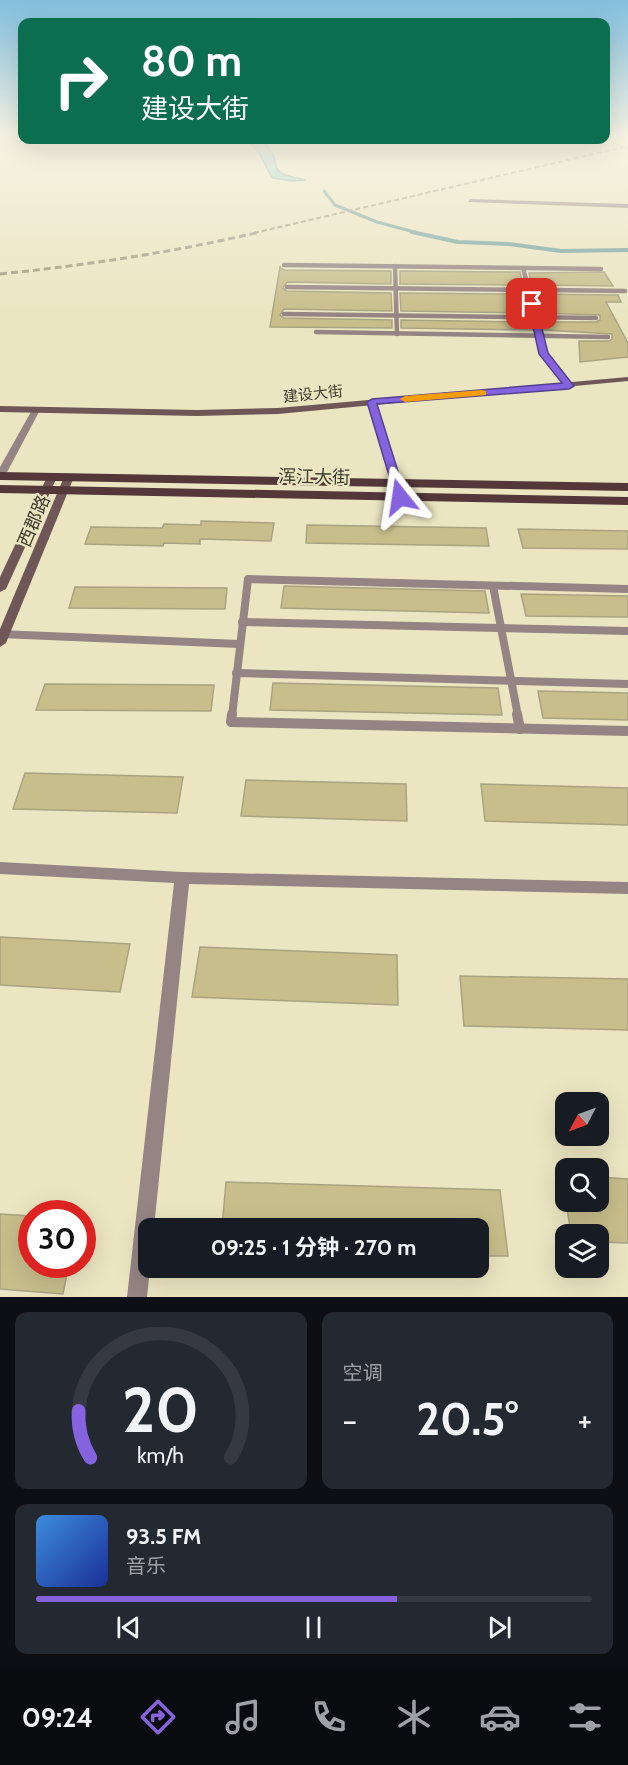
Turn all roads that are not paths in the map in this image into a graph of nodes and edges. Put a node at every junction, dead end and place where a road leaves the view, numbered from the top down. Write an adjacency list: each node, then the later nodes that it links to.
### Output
1 (470, 201): 2 (street)
2 (628, 206)
3 (284, 265): 4 (lane)
4 (395, 266): 5 (lane); 8 (lane)
5 (523, 268): 6 (lane); 9 (lane)
6 (601, 269)
7 (287, 287): 8 (lane)
8 (396, 288): 9 (lane); 12 (lane)
9 (529, 290): 10 (lane); 13 (lane)
10 (625, 291)
11 (284, 314): 12 (lane)
12 (396, 316): 13 (lane); 16 (lane)
13 (536, 318): 14 (lane); 17 (lane)
14 (596, 318)
15 (316, 332): 16 (lane)
16 (397, 334): 17 (lane)
17 (540, 336): 18 (lane); 20 (lane)
18 (608, 337)
19 (628, 379): 20 (street, 建设大街)
20 (569, 386): 21 (street, 建设大街)
21 (372, 402): 23 (street, 建设大街); 27 (street)
22 (0, 410): 23 (street, 建设大街)
23 (36, 410): 24 (street)
24 (0, 476): 25 (main road)
25 (52, 477): 26 (main road); 30 (street, 西郡路)
26 (69, 477): 27 (main road); 31 (street, 西郡路)
27 (397, 483): 28 (main road); 32 (street)
28 (628, 486)
29 (0, 489): 30 (main road, 浑江大街)
30 (47, 491): 31 (main road, 浑江大街); 35 (street, 西郡路)
31 (64, 491): 32 (main road, 浑江大街); 40 (street, 西郡路)
32 (400, 497): 33 (main road, 浑江大街)
33 (628, 501)
34 (493, 586): 36 (lane); 37 (lane); 38 (lane)
35 (0, 589)
36 (628, 589)
37 (242, 622): 38 (lane); 41 (lane)
38 (501, 629): 39 (lane); 43 (lane)
39 (628, 631)
40 (1, 637): 41 (lane)
41 (239, 644): 42 (lane)
42 (236, 673): 43 (lane); 45 (lane)
43 (512, 681): 44 (lane); 45 (lane)
44 (628, 684)
45 (520, 729): 46 (lane)
46 (628, 731)
47 (0, 868): 48 (street)
48 (182, 878): 49 (street); 50 (street)
49 (628, 888)
50 (137, 1297)

